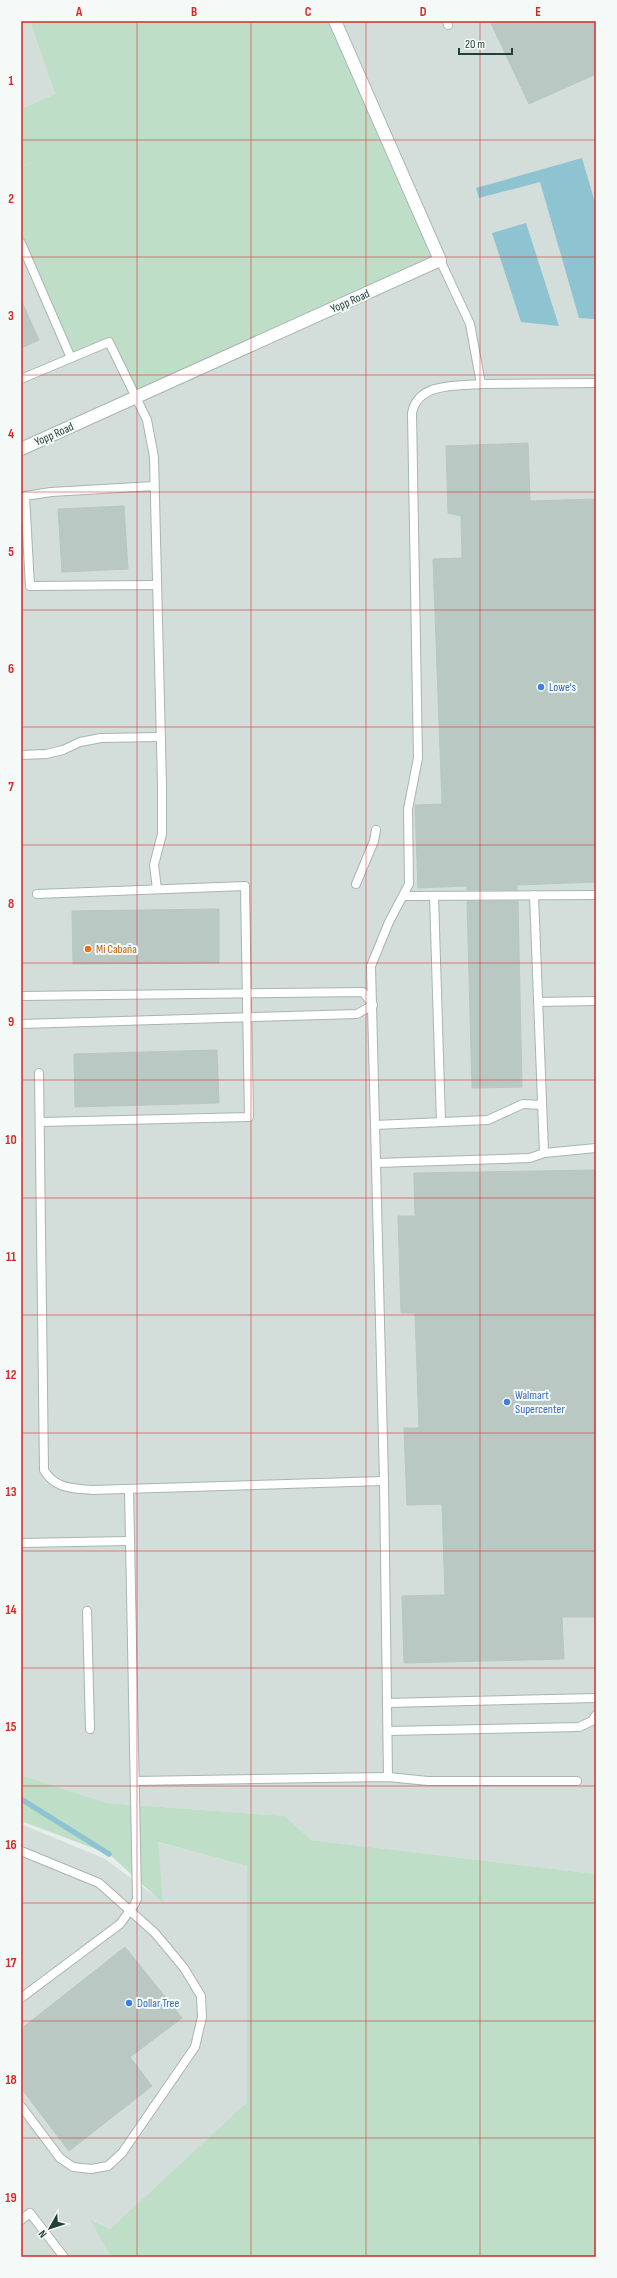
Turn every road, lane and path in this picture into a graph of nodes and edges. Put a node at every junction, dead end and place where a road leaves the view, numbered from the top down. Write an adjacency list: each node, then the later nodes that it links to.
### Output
1 (335, 21): 3 (street)
2 (21, 243): 4 (lane)
3 (440, 260): 7 (lane); 8 (street, Yopp Road)
4 (71, 358): 5 (lane); 8 (lane)
5 (21, 379)
6 (596, 383): 7 (lane)
7 (481, 384): 20 (lane)
8 (136, 397): 9 (street, Yopp Road); 10 (lane)
9 (21, 449)
10 (154, 486): 11 (lane); 11 (lane)
11 (156, 585): 12 (lane)
12 (161, 737): 13 (lane); 16 (lane)
13 (21, 756)
14 (376, 830): 15 (lane)
15 (356, 884)
16 (157, 889): 17 (lane); 22 (lane)
17 (37, 894)
18 (534, 895): 19 (lane); 21 (lane); 25 (lane)
19 (596, 895)
20 (404, 896): 21 (lane); 26 (lane)
21 (434, 896): 32 (lane)
22 (247, 993): 23 (lane); 26 (lane); 27 (lane)
23 (21, 996)
24 (596, 1001): 25 (lane)
25 (538, 1002): 30 (lane)
26 (373, 1005): 27 (lane); 33 (lane)
27 (246, 1017): 28 (lane); 31 (lane)
28 (21, 1024)
29 (39, 1073): 31 (lane)
30 (542, 1105): 32 (lane); 35 (lane)
31 (41, 1122): 38 (lane)
32 (441, 1122): 33 (lane)
33 (375, 1125): 36 (lane)
34 (596, 1148): 35 (lane)
35 (544, 1153): 36 (lane)
36 (376, 1163): 37 (lane)
37 (384, 1481): 38 (lane); 43 (lane)
38 (129, 1489): 39 (lane)
39 (129, 1541): 40 (lane); 48 (lane)
40 (21, 1543)
41 (87, 1611): 45 (lane)
42 (596, 1698): 43 (lane)
43 (387, 1703): 46 (lane)
44 (596, 1714): 46 (lane)
45 (90, 1729)
46 (388, 1731): 47 (lane)
47 (388, 1777): 48 (lane); 49 (lane)
48 (135, 1781): 51 (lane)
49 (577, 1781)
50 (21, 1851): 51 (lane)
51 (132, 1909): 52 (lane); 53 (lane)
52 (21, 1998)
53 (21, 2106)
54 (21, 2220): 55 (lane)
55 (64, 2257)

